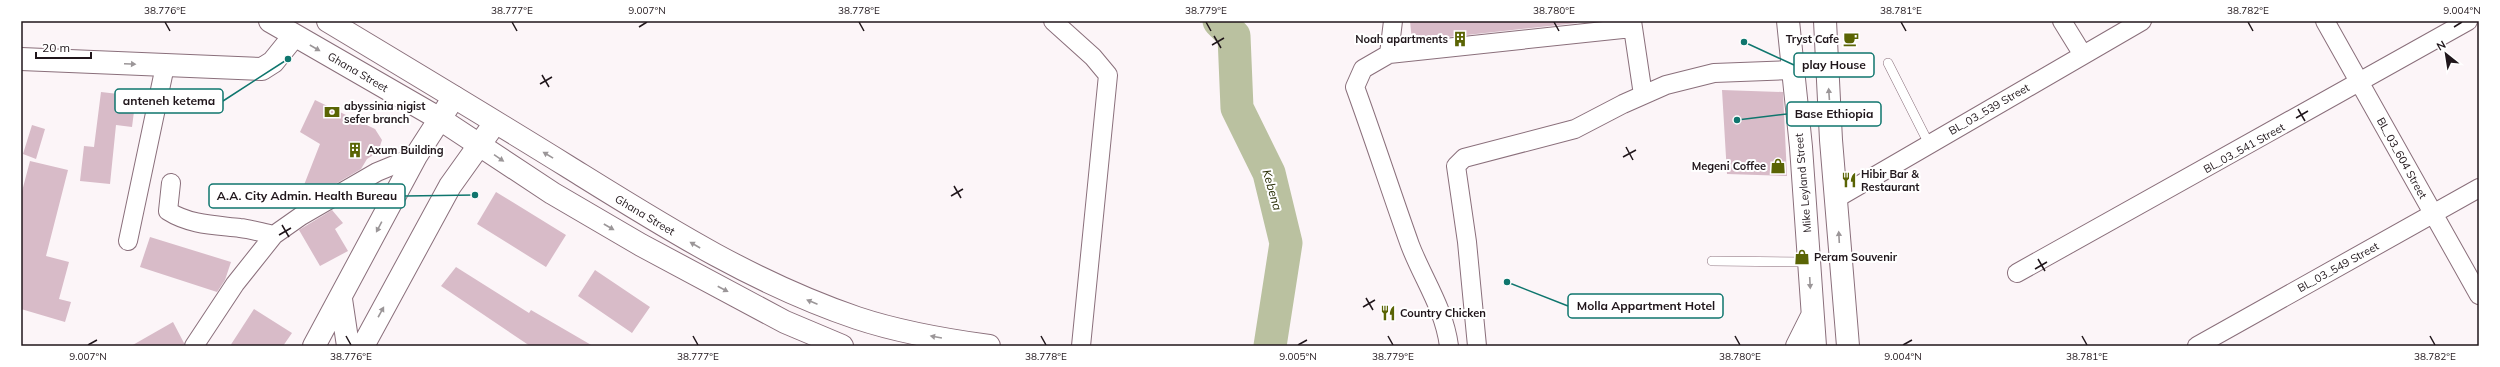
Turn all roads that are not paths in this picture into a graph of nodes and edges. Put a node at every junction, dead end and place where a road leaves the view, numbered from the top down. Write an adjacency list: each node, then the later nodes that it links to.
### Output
1 (270, 21): 12 (main road, Ghana Street)
2 (328, 21): 21 (main road, Ghana Street)
3 (1053, 21): 48 (street)
4 (1393, 21): 13 (street)
5 (1788, 21): 18 (main road, Mike Leyland Street)
6 (1825, 21): 31 (main road, one-way to 6)
7 (2062, 21): 14 (street)
8 (2142, 21): 14 (street, BL_03_539 Street)
9 (2324, 21): 19 (street, BL_03_604 Street)
10 (2468, 21): 19 (street, BL_03_541 Street)
11 (1632, 25): 13 (street); 20 (street)
12 (294, 36): 17 (main road); 22 (main road, Ghana Street, one-way to 22)
13 (1389, 54): 49 (street)
14 (2083, 55): 25 (street, BL_03_539 Street)
15 (21, 59): 17 (main road, one-way to 17)
16 (1888, 63): 25 (lane)
17 (165, 66): 34 (street)
18 (1791, 70): 20 (street); 36 (main road, Mike Leyland Street)
19 (2361, 83): 32 (street, BL_03_604 Street); 37 (street, BL_03_541 Street)
20 (1643, 95): 50 (street)
21 (454, 97): 22 (main road); 23 (main road, Ghana Street)
22 (440, 119): 24 (main road, Ghana Street); 26 (main road)
23 (496, 123): 24 (main road); 27 (main road, Ghana Street, one-way to 23)
24 (479, 144): 30 (main road, Ghana Street, one-way to 30); 45 (main road, one-way to 24)
25 (1929, 144): 31 (street, BL_03_539 Street)
26 (416, 156): 33 (street); 39 (main road, one-way to 39)
27 (568, 166): 30 (main road); 47 (main road, Ghana Street, one-way to 27)
28 (172, 182): 33 (street)
29 (2479, 188): 32 (street, BL_03_549 Street)
30 (552, 194): 46 (main road, Ghana Street, one-way to 46)
31 (1837, 198): 41 (main road, one-way to 31)
32 (2433, 215): 38 (street, BL_03_604 Street); 53 (street, BL_03_549 Street)
33 (274, 235): 42 (street)
34 (128, 241)
35 (1712, 261): 36 (lane)
36 (1809, 262): 40 (main road, Mike Leyland Street, one-way to 40)
37 (2017, 273)
38 (2479, 295)
39 (341, 299): 43 (main road); 44 (main road)
40 (1812, 316): 51 (main road); 52 (main road, Mike Leyland Street)
41 (1848, 344)
42 (194, 346)
43 (314, 346)
44 (348, 346)
45 (362, 346)
46 (842, 346)
47 (989, 346)
48 (1081, 346)
49 (1449, 346)
50 (1477, 346)
51 (1797, 346)
52 (1814, 346)
53 (2197, 346)

